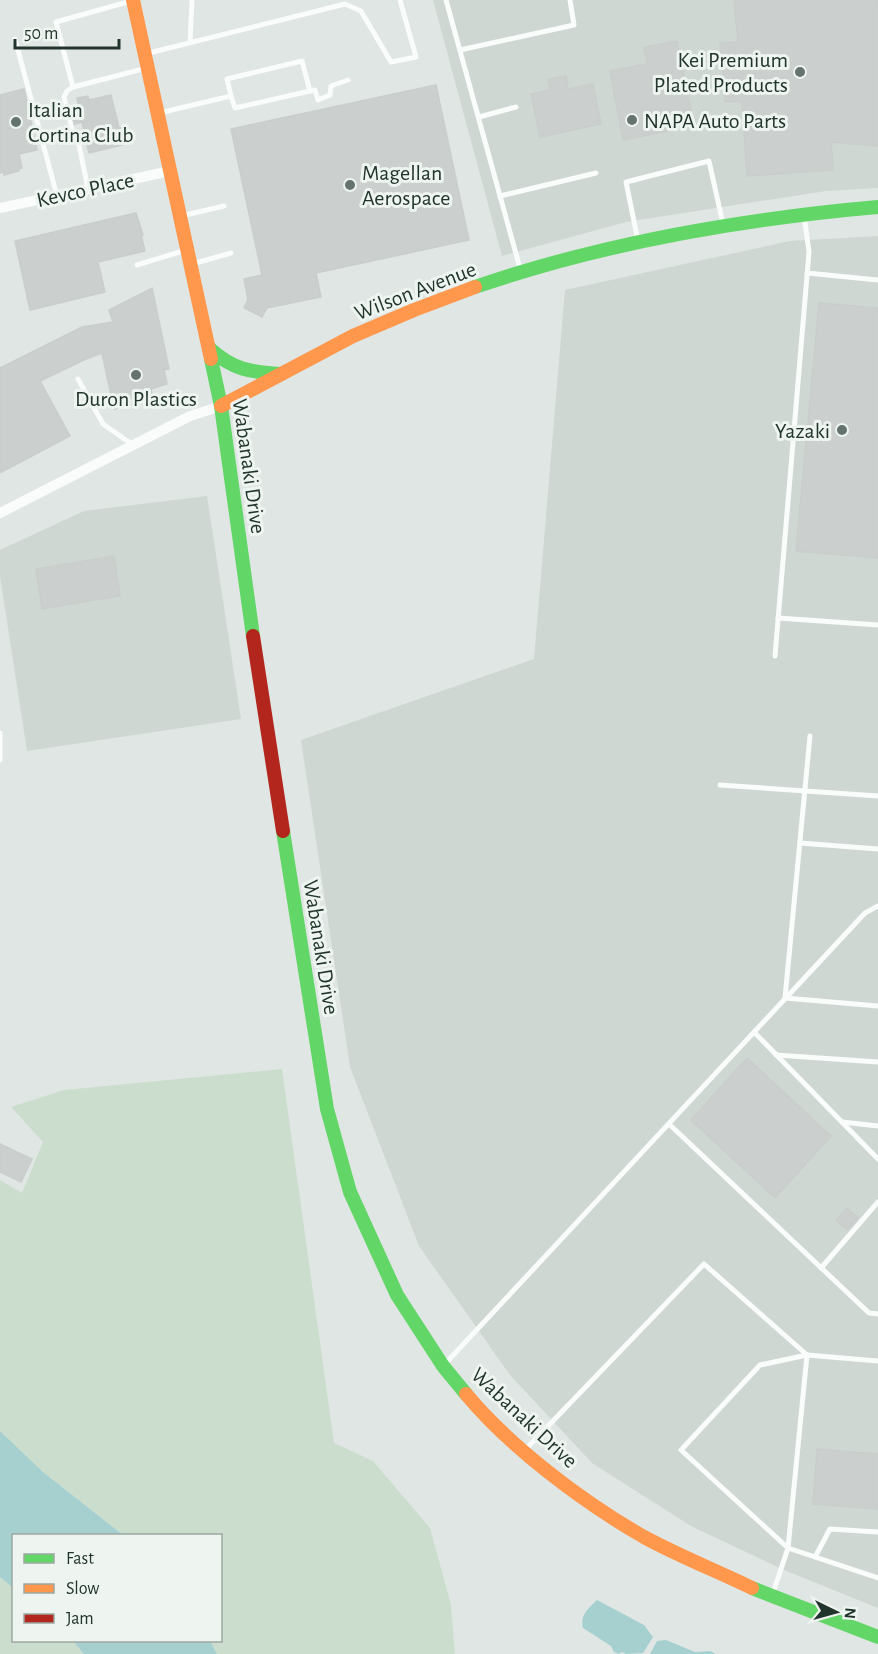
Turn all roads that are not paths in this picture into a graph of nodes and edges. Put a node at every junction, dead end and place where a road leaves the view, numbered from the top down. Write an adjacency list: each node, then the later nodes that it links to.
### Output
1 (133, 0): 9 (street, Wabanaki Drive); 11 (lane)
2 (192, 0): 7 (lane)
3 (400, 0): 7 (lane)
4 (446, 0): 8 (lane)
5 (570, 0): 8 (lane)
6 (15, 39): 20 (lane)
7 (190, 42): 9 (lane)
8 (460, 50): 16 (lane)
9 (146, 61): 11 (lane); 15 (street, Wabanaki Drive)
10 (348, 80): 12 (lane)
11 (73, 87): 19 (lane)
12 (310, 91): 13 (lane); 13 (lane)
13 (231, 96): 15 (lane)
14 (516, 107): 16 (lane)
15 (158, 114): 17 (street, Wabanaki Drive)
16 (479, 117): 21 (lane)
17 (170, 171): 19 (street, Kevco Place); 26 (street, Wabanaki Drive)
18 (596, 173): 21 (lane)
19 (88, 189): 20 (street, Kevco Place)
20 (57, 195): 24 (street, Kevco Place)
21 (500, 196): 33 (lane)
22 (224, 206): 26 (lane)
23 (878, 207): 25 (street, Wilson Avenue)
24 (0, 208)
25 (804, 213): 27 (street, Wilson Avenue); 34 (lane)
26 (180, 216): 29 (street, Wabanaki Drive)
27 (723, 226): 28 (street, Wilson Avenue); 28 (lane)
28 (638, 243): 33 (street, Wilson Avenue)
29 (187, 249): 31 (street, Wabanaki Drive); 32 (lane)
30 (231, 253): 31 (lane)
31 (190, 264): 36 (street, Wabanaki Drive)
32 (137, 265)
33 (522, 273): 37 (street, Wilson Avenue)
34 (807, 273): 35 (lane); 42 (lane)
35 (878, 280)
36 (209, 348): 37 (street); 39 (street, Wabanaki Drive)
37 (281, 374): 39 (street, Wilson Avenue)
38 (78, 379): 40 (lane)
39 (221, 406): 40 (street, Wilson Avenue); 69 (street, Wabanaki Drive)
40 (133, 445): 41 (street, Wilson Avenue)
41 (0, 513)
42 (778, 618): 43 (lane); 44 (lane)
43 (878, 625)
44 (775, 656)
45 (0, 733): 47 (lane)
46 (810, 736): 50 (lane)
47 (1, 744): 48 (lane)
48 (0, 760)
49 (720, 785): 50 (lane)
50 (805, 791): 51 (lane); 52 (lane)
51 (878, 796)
52 (800, 843): 53 (lane); 55 (lane)
53 (878, 849)
54 (878, 906): 55 (lane)
55 (785, 998): 56 (lane); 57 (lane)
56 (878, 1006)
57 (754, 1032): 58 (lane); 61 (lane)
58 (776, 1055): 59 (lane); 60 (lane)
59 (878, 1062)
60 (842, 1122): 62 (lane); 63 (lane)
61 (669, 1124): 65 (lane); 69 (lane)
62 (878, 1126)
63 (878, 1159)
64 (878, 1202): 65 (lane)
65 (821, 1268): 66 (lane)
66 (878, 1314)
67 (807, 1355): 68 (lane); 70 (lane); 72 (lane); 72 (lane)
68 (878, 1361)
69 (443, 1366): 70 (street, Wabanaki Drive)
70 (524, 1451): 75 (street, Wabanaki Drive)
71 (878, 1532): 73 (lane)
72 (788, 1548): 73 (lane); 75 (lane)
73 (815, 1557): 74 (lane)
74 (878, 1578)
75 (772, 1597): 76 (street, Wabanaki Drive)
76 (878, 1637)

